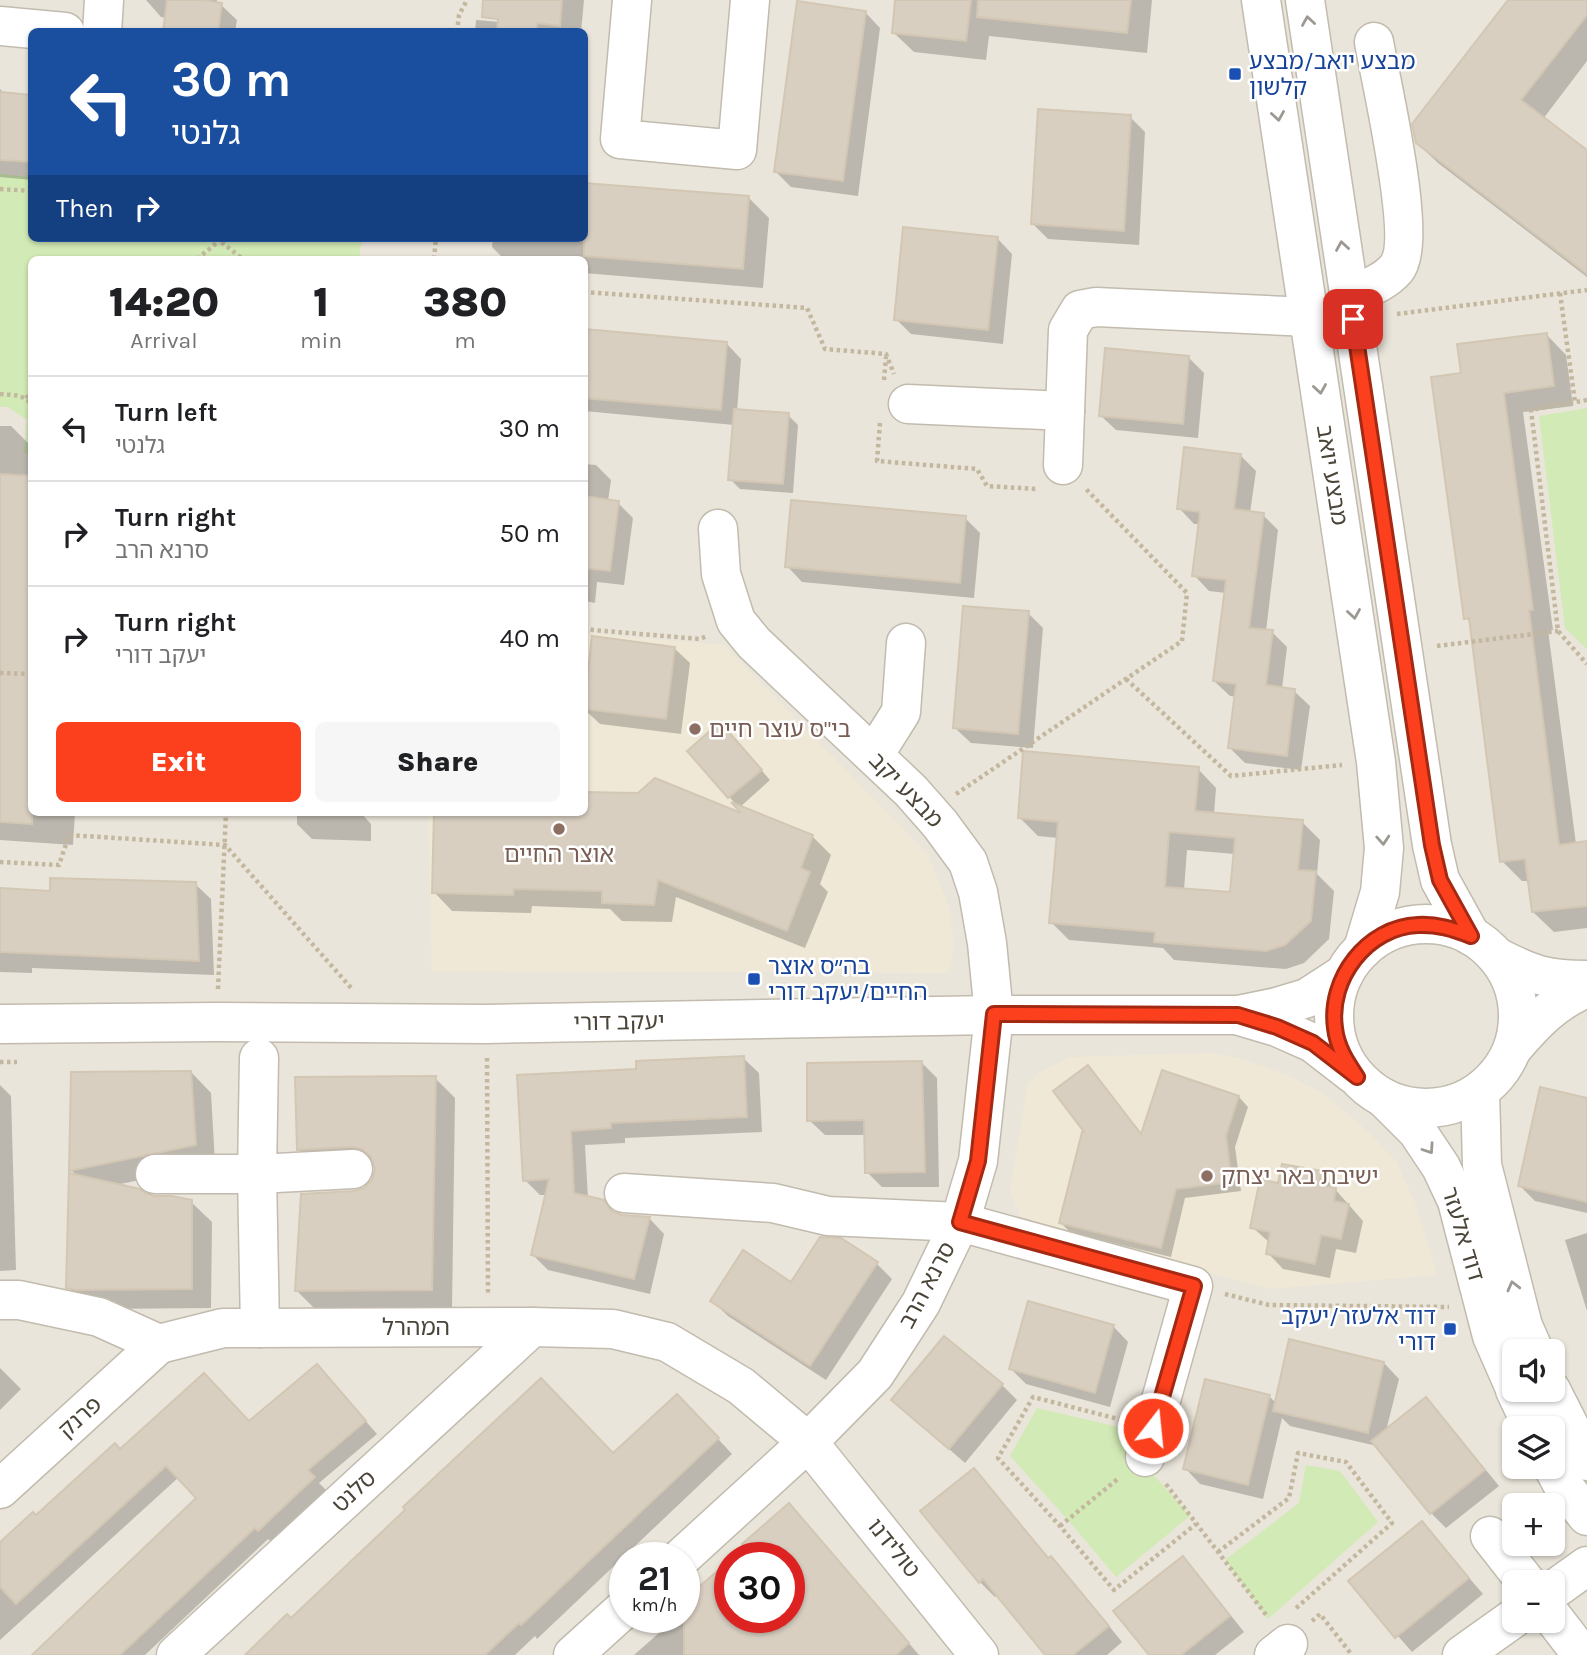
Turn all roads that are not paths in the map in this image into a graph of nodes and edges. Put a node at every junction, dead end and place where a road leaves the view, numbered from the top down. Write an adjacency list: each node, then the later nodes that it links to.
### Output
1 (104, 0): 7 (street)
2 (632, 0): 3 (street)
3 (750, 0)
4 (1261, 0): 11 (street, מבצע יואב, one-way to 11)
5 (1305, 0): 10 (street, מבצע יואב, one-way to 5)
6 (0, 26): 8 (street)
7 (102, 28)
8 (28, 29)
9 (1374, 42): 10 (street)
10 (1351, 308): 18 (street, מבצע יואב)
11 (1309, 317): 13 (street); 19 (street, מבצע יואב, one-way to 19)
12 (890, 402): 13 (street)
13 (1065, 411): 14 (street)
14 (1060, 482)
15 (718, 529): 17 (street, מבצע יקב)
16 (906, 643): 17 (street)
17 (874, 755): 22 (street, מבצע יקב)
18 (1484, 946): 19 (street); 20 (street); 25 (street)
19 (1354, 961): 23 (street, יעקב דורי); 27 (street)
20 (1587, 981)
21 (1587, 988): 25 (street)
22 (994, 1014): 23 (street, יעקב דורי); 24 (street, יעקב דורי); 33 (street, סרנא הרב)
23 (1238, 1015): 27 (street, יעקב דורי)
24 (0, 1024)
25 (1513, 1048): 28 (street)
26 (259, 1058): 31 (street)
27 (1370, 1087): 28 (street); 39 (street, דוד אלעזר, one-way to 39)
28 (1480, 1091): 37 (street, דוד אלעזר, one-way to 28)
29 (353, 1169): 31 (street)
30 (155, 1174): 31 (street)
31 (257, 1174): 36 (street)
32 (624, 1193): 33 (street)
33 (960, 1222): 41 (street, סרנא הרב); 42 (street)
34 (0, 1300): 38 (street)
35 (532, 1326): 36 (street, המהרל); 41 (street, המהרל); 56 (street, סלנט)
36 (260, 1328): 38 (street, המהרל)
37 (1529, 1339)
38 (159, 1344): 45 (street, פרנק)
39 (1502, 1358)
40 (1557, 1402): 43 (street)
41 (808, 1442): 48 (street, סרנא הרב); 55 (street, טולידנו)
42 (1149, 1442)
43 (1587, 1461)
44 (1559, 1479): 46 (street)
45 (0, 1489)
46 (1587, 1516)
47 (1490, 1536): 50 (street)
48 (699, 1542)
49 (1587, 1566): 51 (street)
50 (1517, 1570)
51 (1565, 1582)
52 (609, 1622): 57 (street)
53 (1502, 1627): 58 (street)
54 (1565, 1632): 59 (street)
55 (974, 1653)
56 (176, 1655)
57 (573, 1655)
58 (1462, 1655)
59 (1583, 1655)

